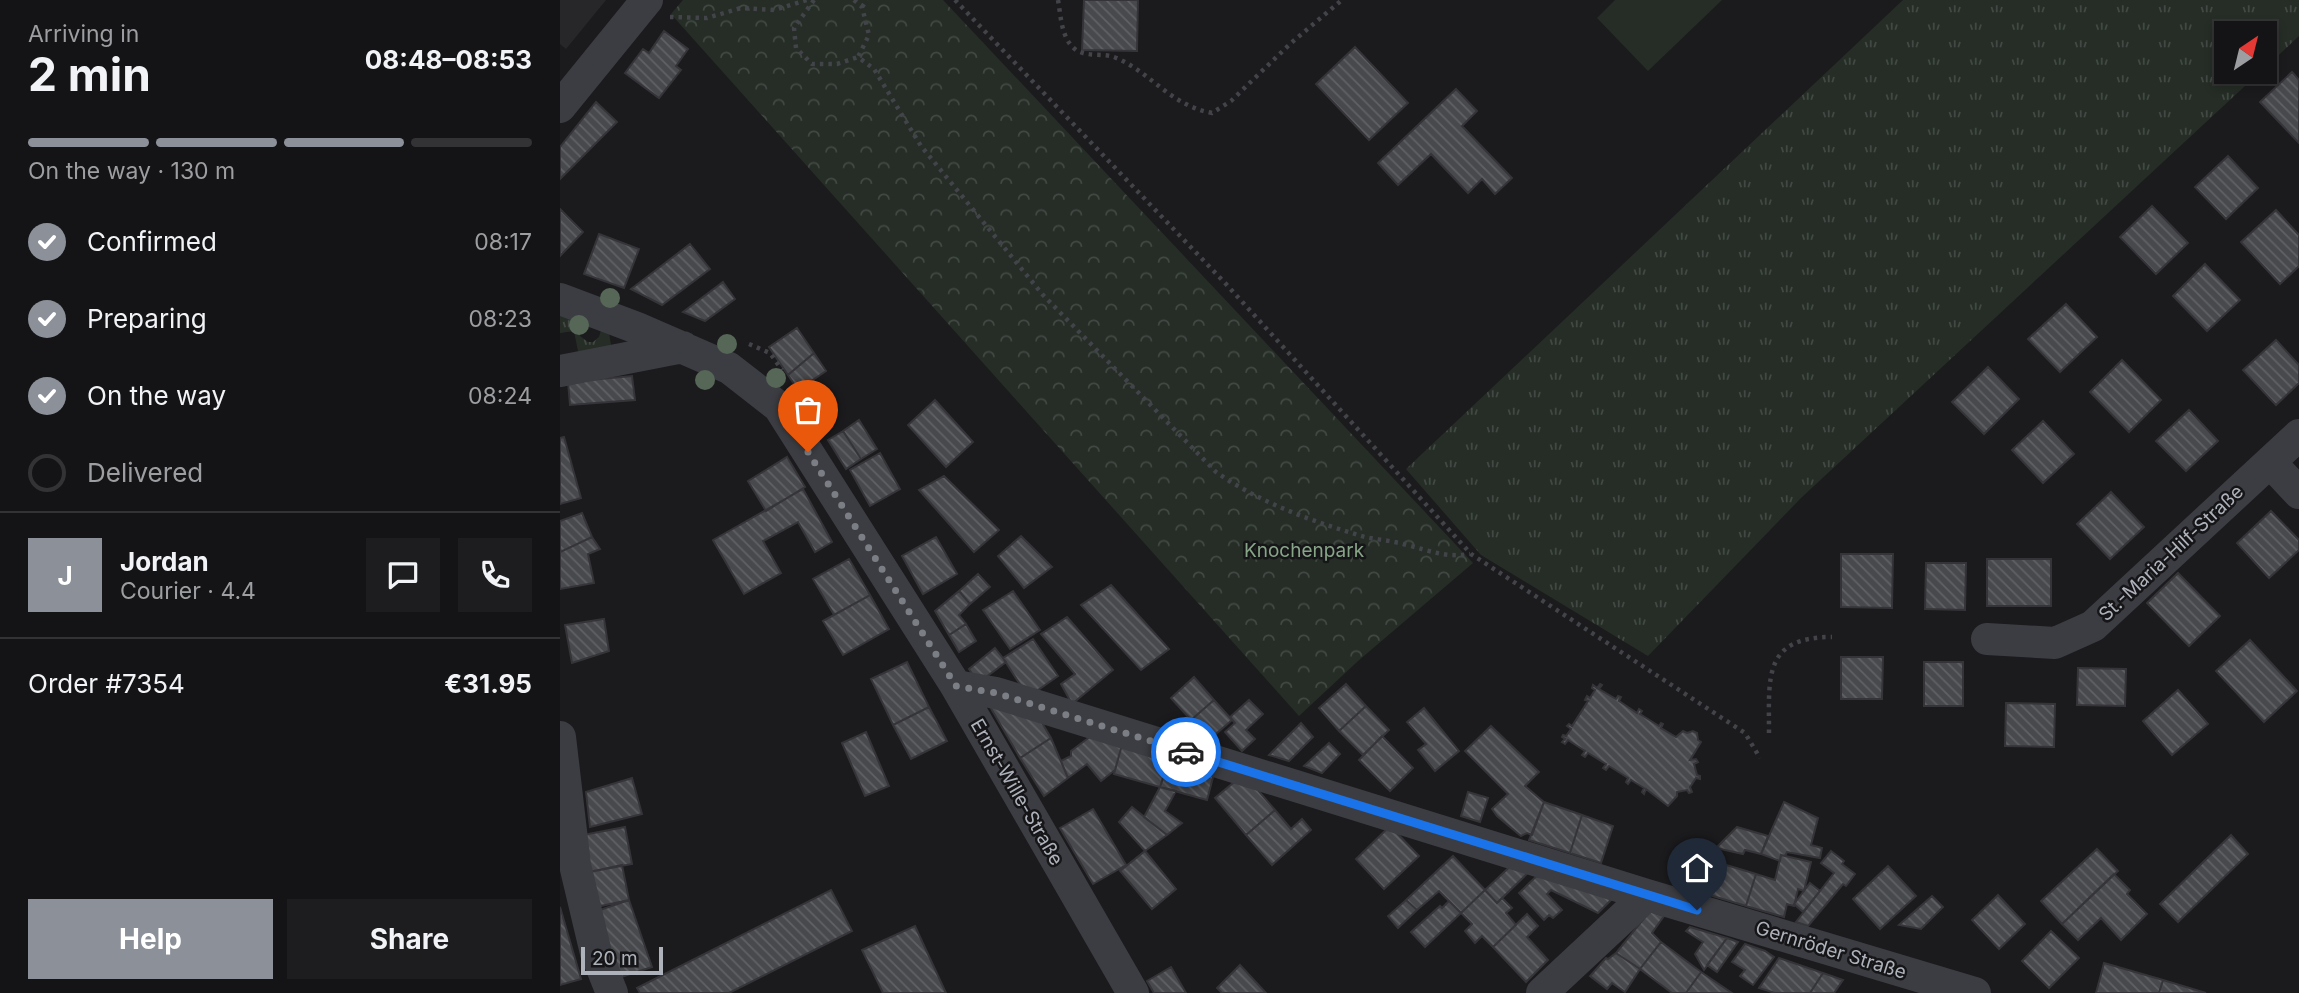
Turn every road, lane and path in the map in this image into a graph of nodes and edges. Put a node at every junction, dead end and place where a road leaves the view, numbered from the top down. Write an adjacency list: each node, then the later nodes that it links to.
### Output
1 (807, 0): 8 (path)
2 (814, 0): 10 (path)
3 (854, 0): 9 (path)
4 (867, 0): 9 (path)
5 (955, 0): 18 (path)
6 (1058, 0): 7 (path)
7 (1342, 0)
8 (645, 3): 11 (street)
9 (862, 7): 10 (path)
10 (858, 57): 18 (path)
11 (560, 107)
12 (560, 299): 13 (street, Ernst-Wille-Straße)
13 (683, 347): 14 (street); 21 (street, Ernst-Wille-Straße)
14 (560, 371)
15 (2299, 435): 16 (street, St.-Maria-Hilf-Straße)
16 (2270, 462): 17 (street); 20 (street, St.-Maria-Hilf-Straße)
17 (2299, 493)
18 (1471, 554): 24 (path)
19 (1832, 637): 22 (path)
20 (1987, 639)
21 (956, 686): 25 (street, Gernröder Straße); 27 (street, Ernst-Wille-Straße)
22 (1769, 733)
23 (560, 737): 26 (street)
24 (1760, 758)
25 (1647, 895): 28 (street); 29 (street, Gernröder Straße)
26 (612, 993)
27 (1133, 993)
28 (1542, 993)
29 (1975, 993)

